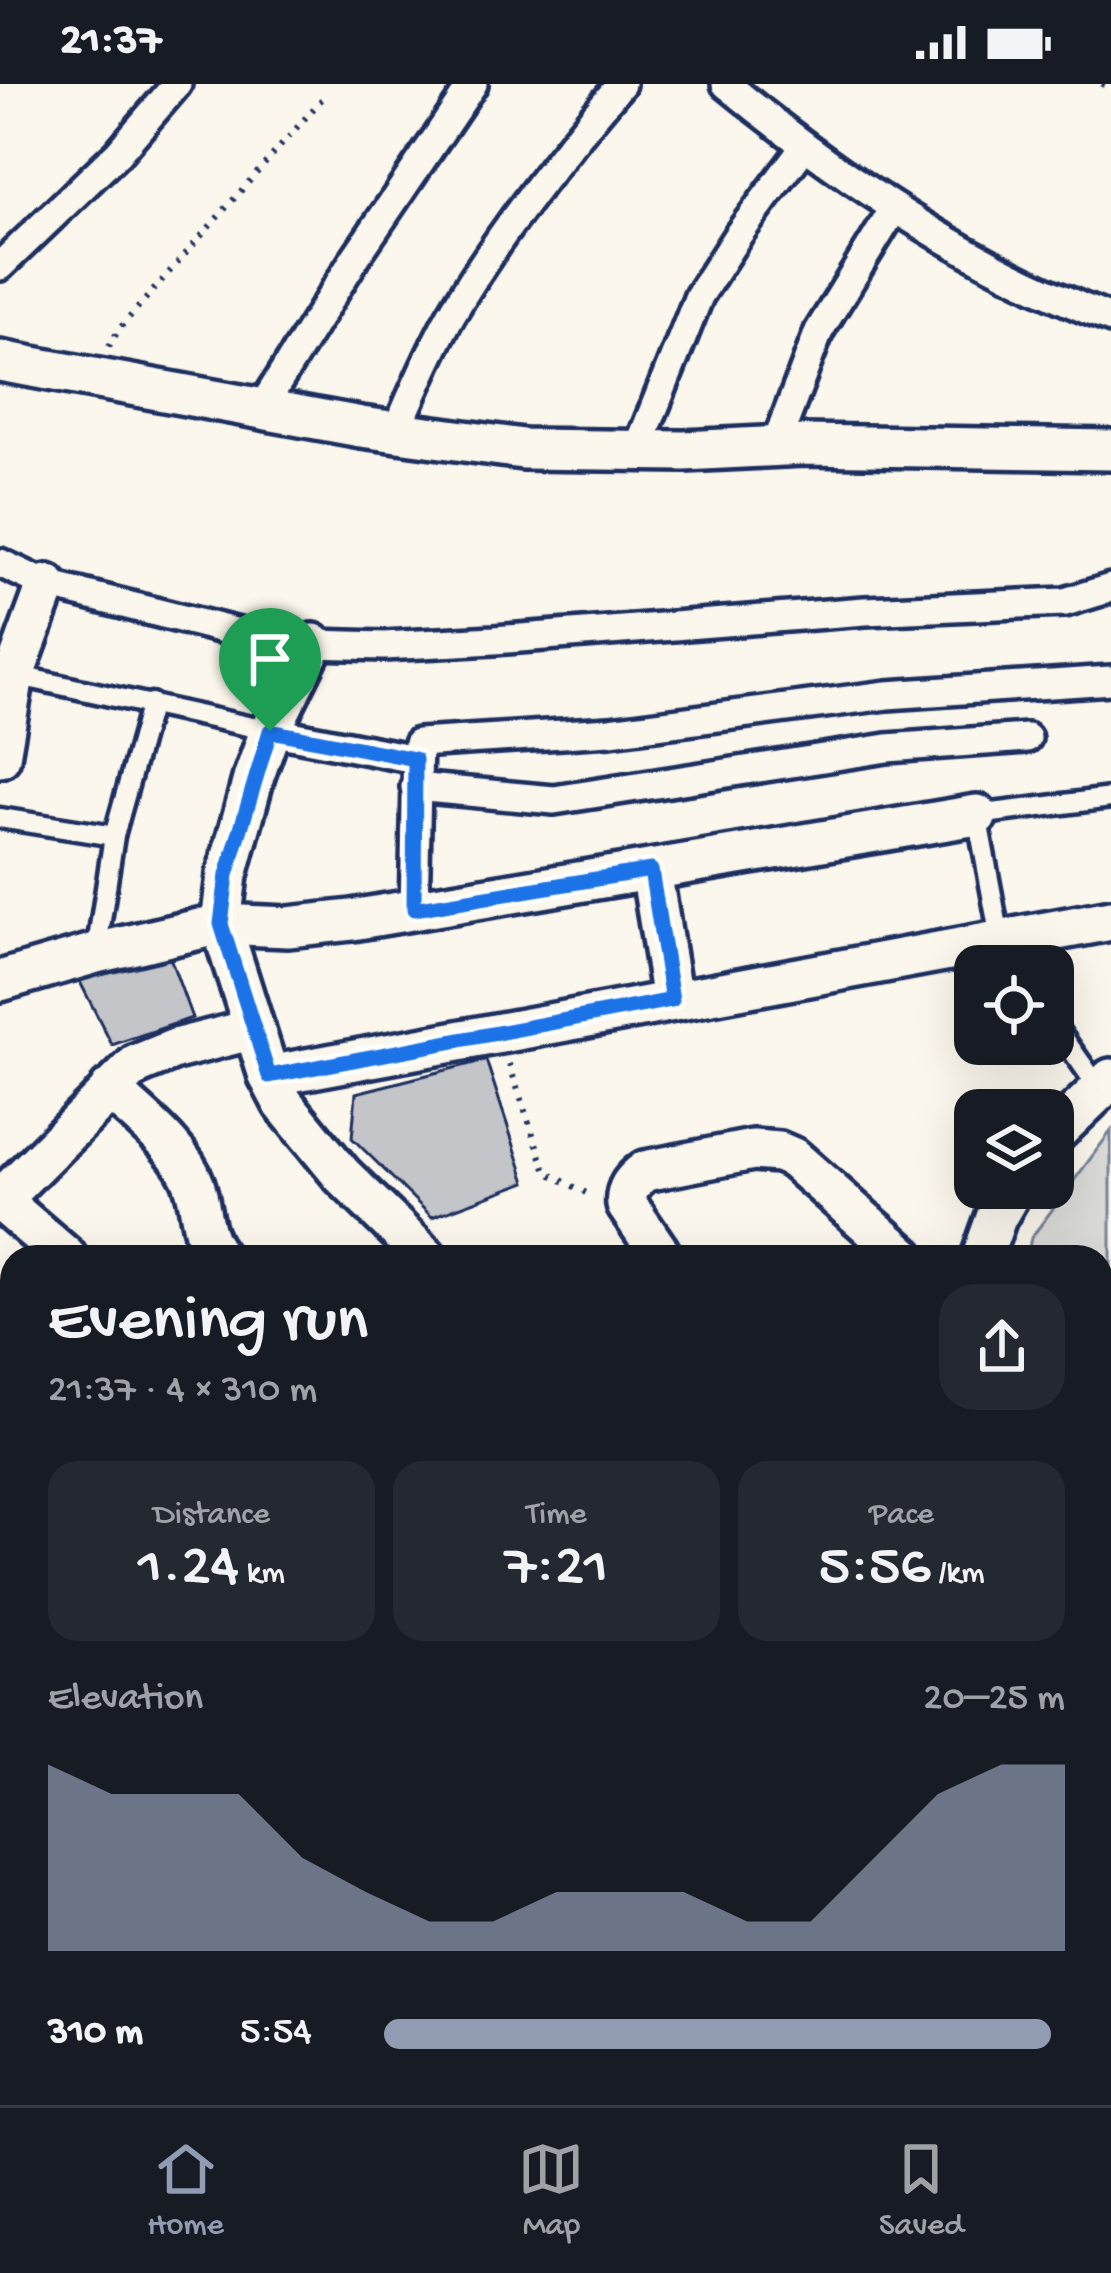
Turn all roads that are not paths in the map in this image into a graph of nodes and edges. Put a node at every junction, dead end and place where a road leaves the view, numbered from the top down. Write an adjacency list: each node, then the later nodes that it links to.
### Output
1 (177, 84): 7 (street)
2 (472, 84): 10 (street)
3 (621, 84): 11 (street)
4 (726, 84): 5 (street)
5 (803, 148): 6 (street); 14 (street)
6 (894, 209): 8 (street); 12 (street)
7 (0, 266)
8 (1111, 319)
9 (0, 361): 10 (street)
10 (261, 410): 11 (street)
11 (396, 432): 14 (street)
12 (775, 446): 13 (street); 14 (street)
13 (1111, 450)
14 (637, 451)
15 (0, 562): 16 (street)
16 (46, 585): 18 (street); 20 (street)
17 (1111, 588): 18 (street)
18 (313, 644): 22 (street)
19 (1111, 680): 25 (street)
20 (6, 690): 21 (lane); 24 (street)
21 (151, 703): 22 (lane); 29 (lane)
22 (270, 731): 25 (street); 33 (street)
23 (1027, 738): 25 (street)
24 (0, 757)
25 (415, 773): 31 (street)
26 (1111, 798): 27 (lane)
27 (977, 815): 30 (street); 34 (lane)
28 (0, 818): 29 (lane)
29 (114, 836): 36 (lane)
30 (651, 870): 31 (street); 39 (street)
31 (414, 909): 33 (street)
32 (1111, 920): 35 (street)
33 (221, 924): 36 (street); 40 (street)
34 (1005, 945)
35 (1030, 945)
36 (96, 952): 38 (street)
37 (954, 960): 39 (street)
38 (0, 981)
39 (672, 1000): 42 (street)
40 (254, 1029): 42 (street); 44 (street)
41 (1074, 1048): 43 (lane)
42 (269, 1076): 49 (street)
43 (1104, 1083): 45 (street)
44 (110, 1088): 47 (street); 48 (street)
45 (1074, 1114)
46 (1001, 1209): 52 (street)
47 (52, 1245)
48 (208, 1245)
49 (414, 1245)
50 (652, 1245): 51 (street)
51 (890, 1245)
52 (986, 1245)

